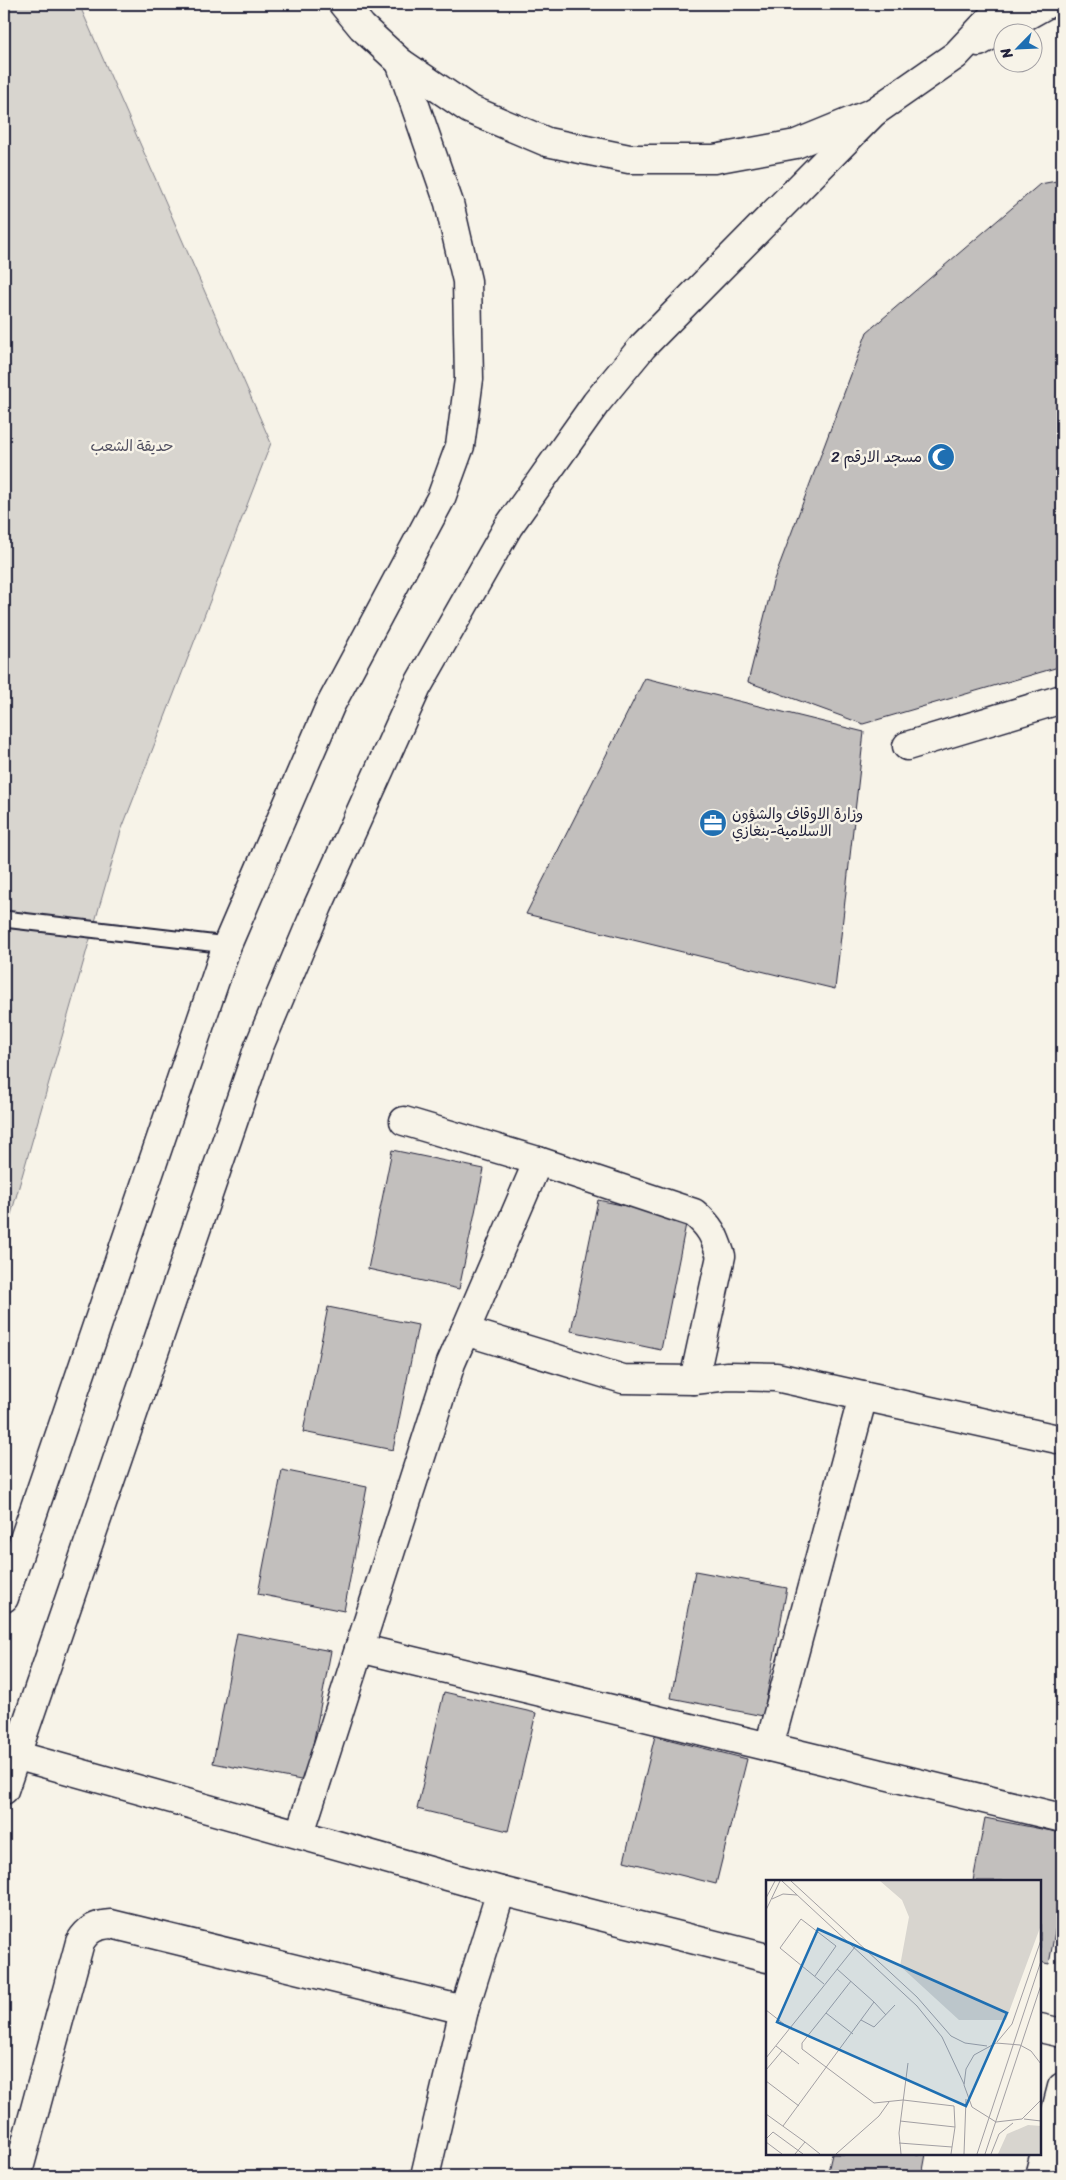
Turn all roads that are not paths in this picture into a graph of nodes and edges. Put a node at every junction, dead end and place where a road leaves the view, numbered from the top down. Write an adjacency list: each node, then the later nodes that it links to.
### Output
1 (343, 4): 5 (main road)
2 (1004, 4): 4 (main road)
3 (1047, 4): 4 (main road)
4 (956, 55): 6 (main road)
5 (400, 62): 6 (main road); 10 (main road)
6 (874, 112): 20 (main road)
7 (1062, 699): 8 (main road)
8 (907, 746)
9 (4, 919): 10 (lane)
10 (227, 945): 17 (main road)
11 (404, 1121): 12 (main road)
12 (538, 1161): 13 (main road); 14 (main road)
13 (465, 1331): 14 (main road); 18 (main road)
14 (694, 1380): 15 (main road)
15 (863, 1396): 16 (main road); 19 (main road)
16 (1062, 1440)
17 (4, 1598)
18 (359, 1648): 19 (main road); 23 (main road)
19 (769, 1747): 22 (main road)
20 (15, 1755): 21 (main road); 23 (main road)
21 (4, 1790)
22 (1062, 1818)
23 (300, 1833): 24 (main road)
24 (501, 1891): 25 (main road); 26 (main road)
25 (766, 1958)
26 (464, 2010): 30 (main road); 31 (main road)
27 (1041, 2028): 28 (main road)
28 (1062, 2034)
29 (1062, 2087): 32 (main road)
30 (17, 2176)
31 (425, 2176)
32 (1039, 2176)

